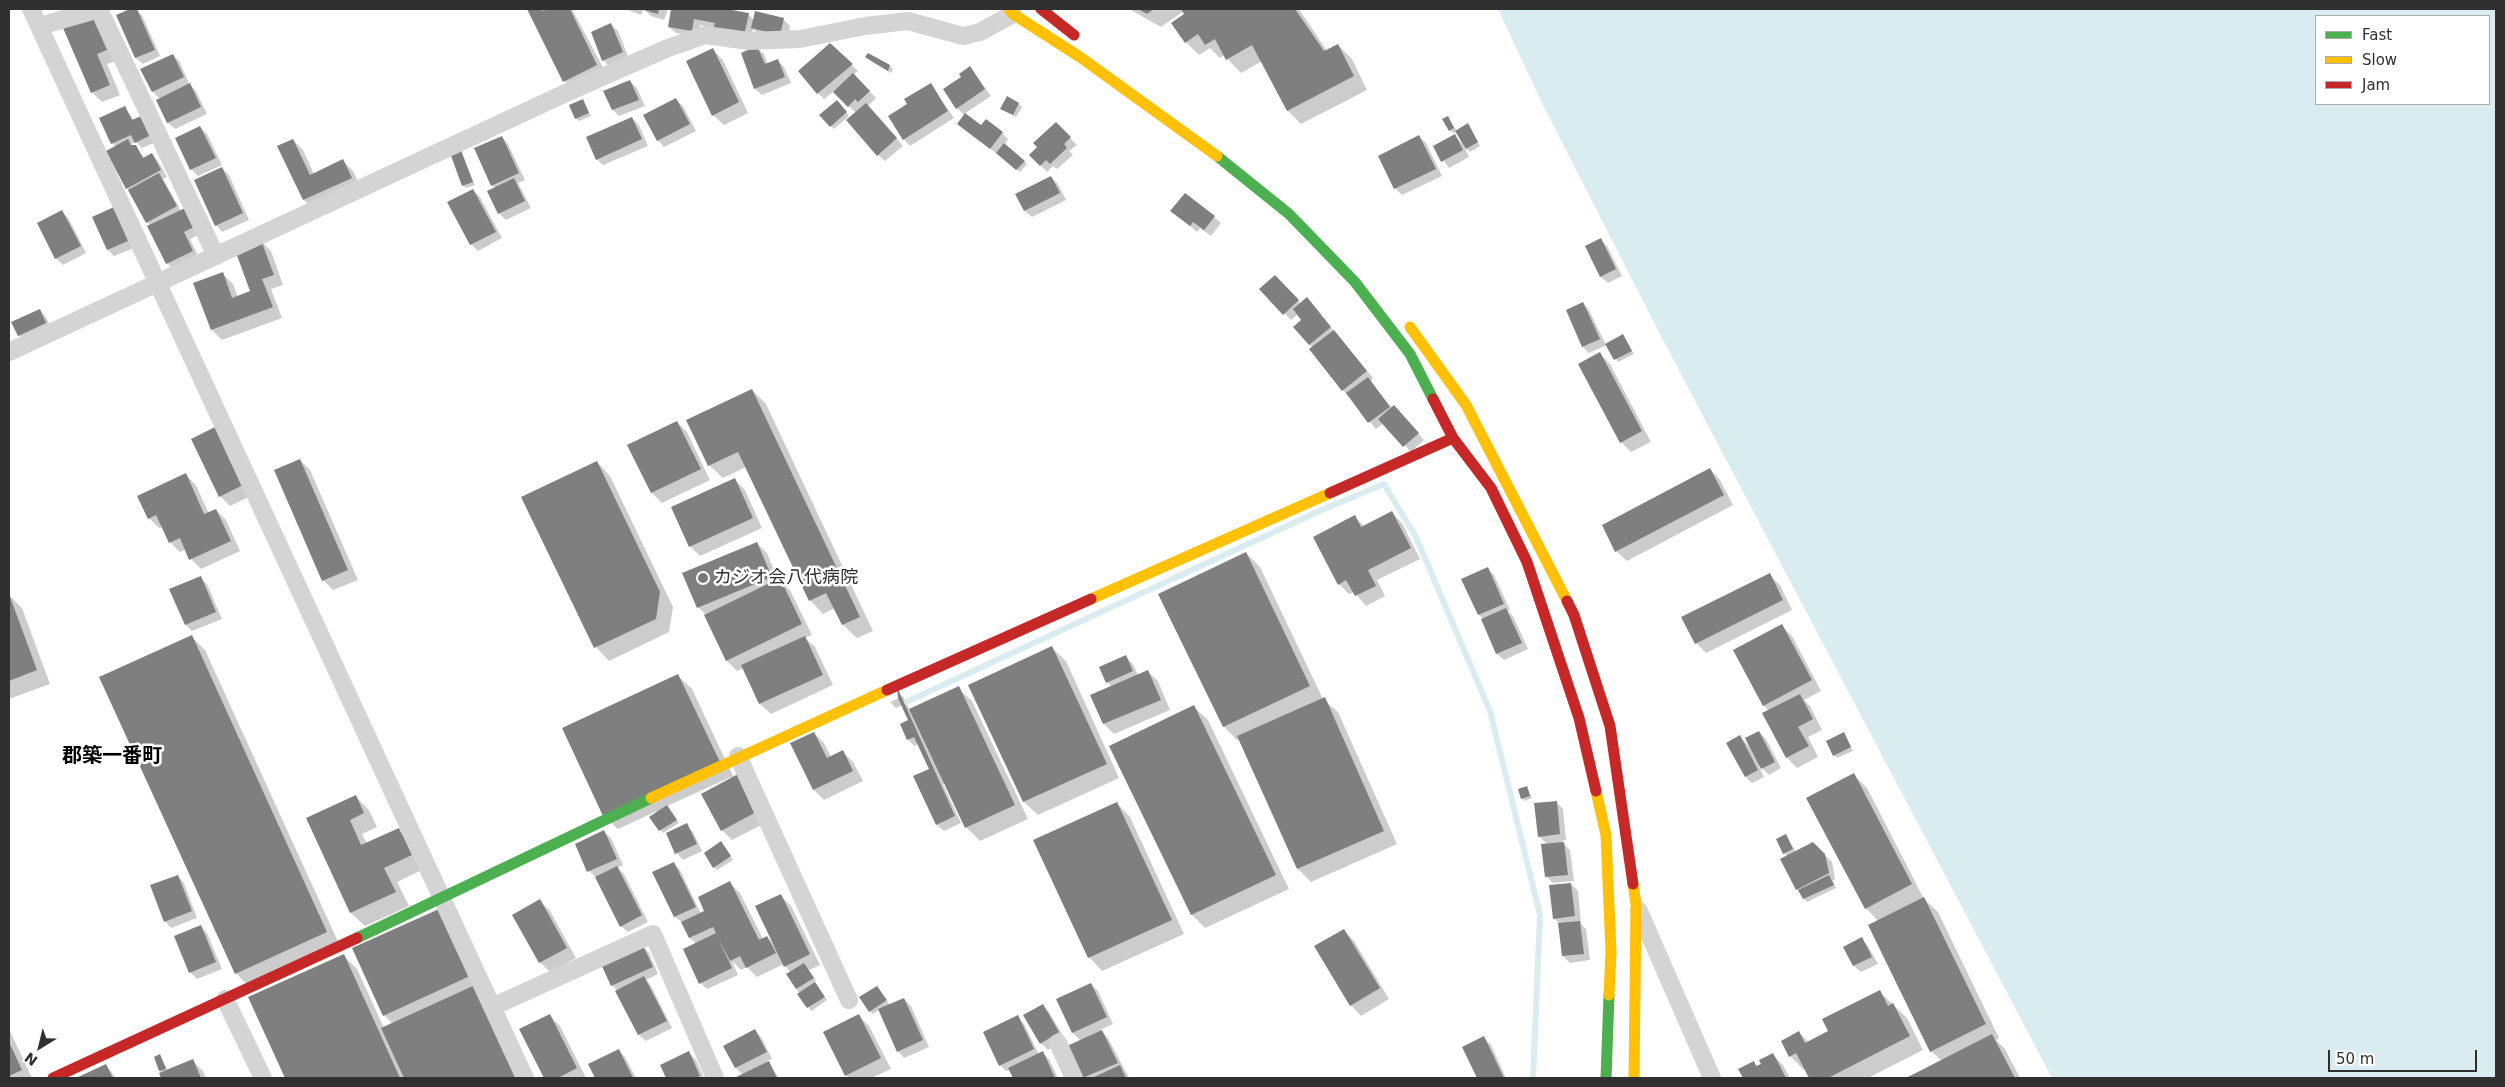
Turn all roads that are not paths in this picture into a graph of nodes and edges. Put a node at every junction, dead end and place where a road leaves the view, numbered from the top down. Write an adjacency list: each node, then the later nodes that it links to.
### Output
1 (31, 9): 4 (street)
2 (1041, 9): 5 (street)
3 (1011, 11): 8 (street); 12 (street)
4 (40, 26): 8 (street); 9 (street)
5 (1082, 41)
6 (1250, 167): 7 (street)
7 (1303, 211)
8 (216, 256): 9 (street)
9 (158, 283): 11 (street); 15 (street)
10 (1404, 319): 16 (street)
11 (9, 352)
12 (1453, 438): 13 (street); 14 (street)
13 (738, 756): 15 (street); 18 (street)
14 (1606, 835): 16 (street); 26 (street)
15 (442, 898): 17 (street); 19 (street)
16 (1636, 904): 27 (street); 28 (street)
17 (225, 998): 21 (street); 22 (street)
18 (850, 1000)
19 (492, 1007): 23 (street); 24 (street)
20 (1058, 1043): 25 (street)
21 (53, 1078)
22 (263, 1078)
23 (525, 1078)
24 (715, 1078)
25 (1074, 1078)
26 (1606, 1078)
27 (1634, 1078)
28 (1712, 1078)

